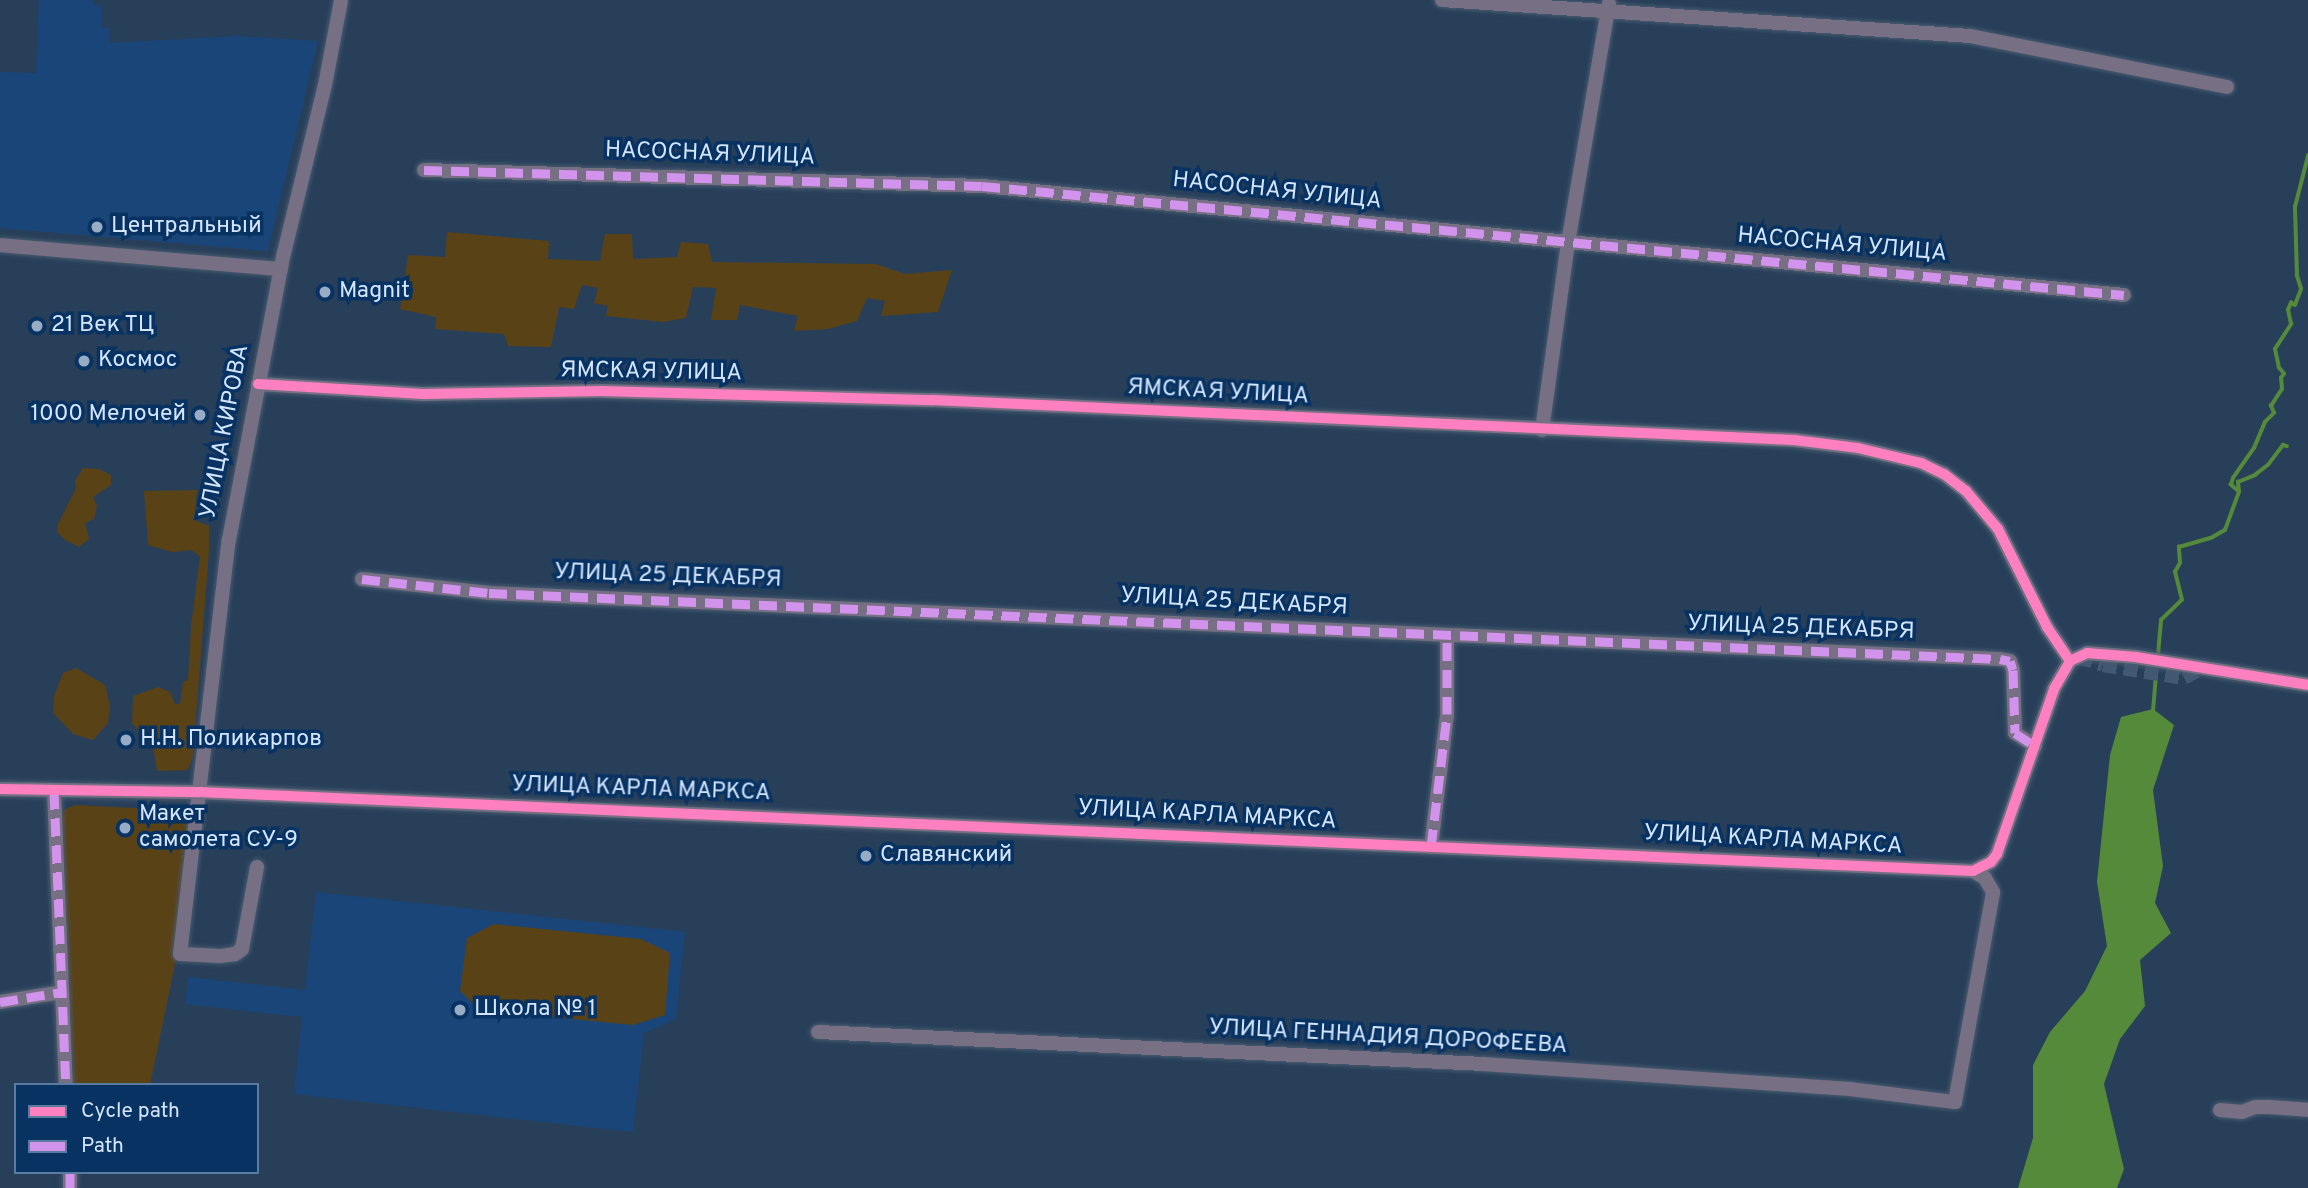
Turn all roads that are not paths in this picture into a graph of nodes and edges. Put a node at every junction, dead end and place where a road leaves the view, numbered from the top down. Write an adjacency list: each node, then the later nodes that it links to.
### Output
1 (341, 0): 8 (street, УЛИЦА КИРОВА)
2 (1442, 0): 3 (street)
3 (1609, 5): 4 (street); 6 (street)
4 (2227, 87)
5 (424, 170): 6 (street, НАСОСНАЯ УЛИЦА)
6 (1568, 243): 9 (street, НАСОСНАЯ УЛИЦА); 11 (street)
7 (0, 245): 8 (street)
8 (281, 269): 10 (street, УЛИЦА КИРОВА)
9 (2124, 295)
10 (258, 384): 11 (street, ЯМСКАЯ УЛИЦА); 19 (street, УЛИЦА КИРОВА)
11 (1542, 430): 14 (street, ЯМСКАЯ УЛИЦА)
12 (362, 579): 13 (street, УЛИЦА 25 ДЕКАБРЯ)
13 (1447, 636): 16 (street, УЛИЦА 25 ДЕКАБРЯ); 20 (street)
14 (2070, 661): 15 (street); 16 (street)
15 (2308, 685)
16 (2035, 746): 22 (street)
17 (0, 789): 18 (street, УЛИЦА КАРЛА МАРКСА)
18 (54, 791): 19 (street, УЛИЦА КАРЛА МАРКСА); 23 (street)
19 (199, 792): 20 (street, УЛИЦА КАРЛА МАРКСА); 21 (street, УЛИЦА КИРОВА)
20 (1431, 847): 22 (street, УЛИЦА КАРЛА МАРКСА)
21 (257, 867)
22 (1973, 871): 25 (street, УЛИЦА ГЕННАДИЯ ДОРОФЕЕВА)
23 (62, 992): 24 (street); 26 (street)
24 (0, 1002)
25 (818, 1032)
26 (66, 1083)
27 (2220, 1110): 28 (street)
28 (2308, 1110)

